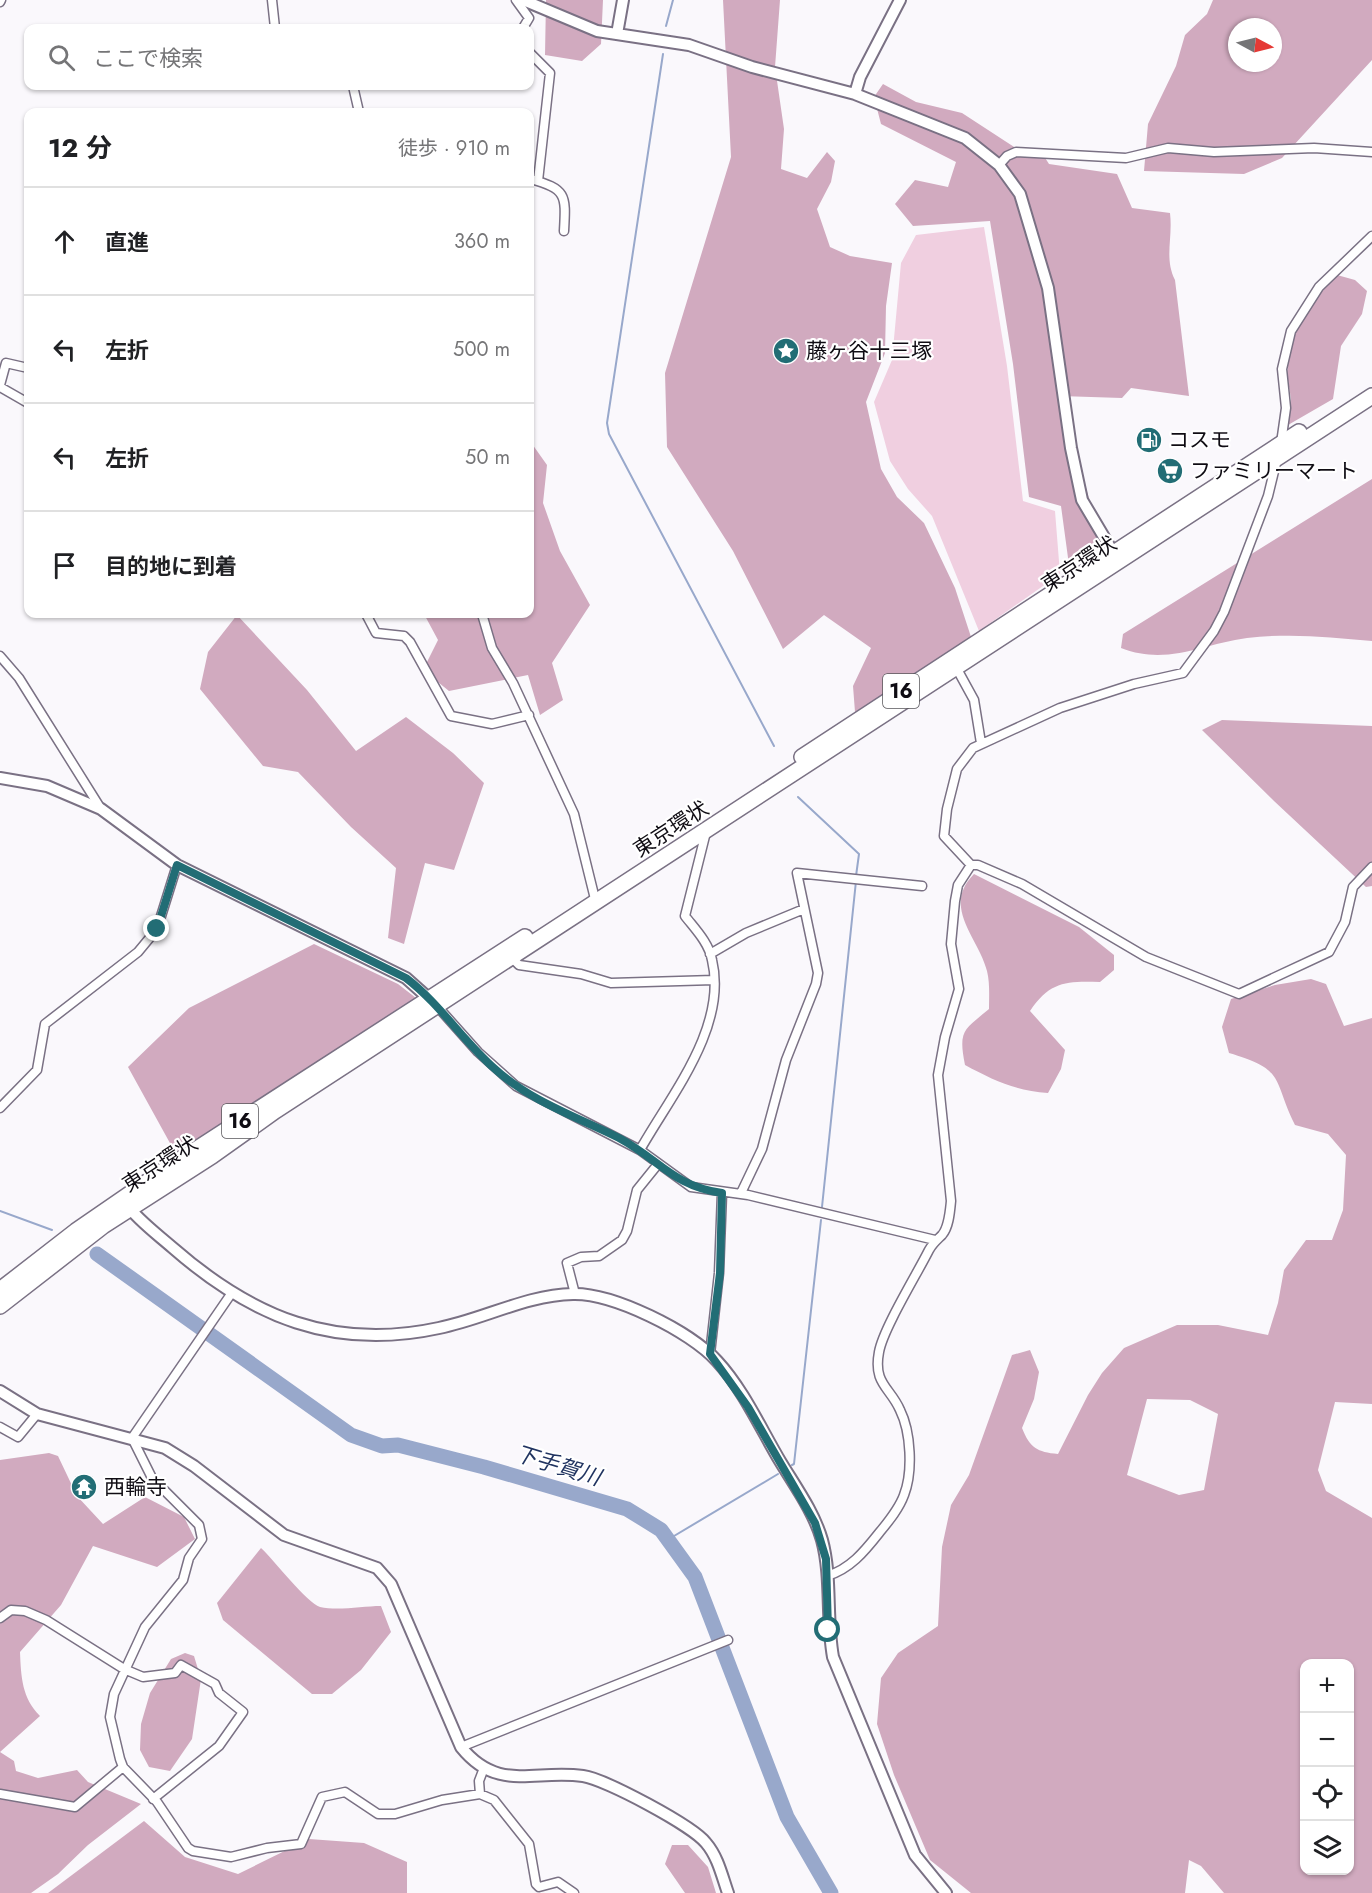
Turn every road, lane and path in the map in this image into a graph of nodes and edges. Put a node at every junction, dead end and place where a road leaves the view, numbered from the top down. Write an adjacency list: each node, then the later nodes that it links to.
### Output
1 (272, 0): 6 (street)
2 (516, 0): 7 (street)
3 (524, 0): 8 (street)
4 (622, 0): 8 (street)
5 (900, 0): 11 (street)
6 (275, 24)
7 (525, 24)
8 (617, 34): 11 (street)
9 (534, 57): 15 (street)
10 (354, 90): 12 (street)
11 (855, 94): 14 (street)
12 (358, 108)
13 (1372, 152): 14 (street)
14 (999, 165): 24 (street)
15 (534, 180): 16 (street)
16 (564, 231)
17 (1372, 236): 23 (street)
18 (24, 367): 20 (street)
19 (1372, 385): 23 (highway, 東京環状 / 16)
20 (0, 386): 22 (street)
21 (1372, 396): 23 (highway, 東京環状 / 16)
22 (24, 401)
23 (1279, 451): 24 (highway, 東京環状 / 16); 30 (street)
24 (1116, 558): 28 (highway, 東京環状 / 16); 38 (highway, 東京環状 / 16)
25 (368, 618): 29 (street)
26 (483, 618): 29 (street)
27 (0, 656): 32 (street)
28 (957, 669): 30 (street); 33 (highway, 東京環状 / 16)
29 (529, 715): 38 (street)
30 (981, 743): 35 (street)
31 (0, 778): 32 (street)
32 (101, 809): 34 (street)
33 (706, 832): 38 (highway, 東京環状 / 16); 40 (street)
34 (177, 865): 43 (street); 44 (street)
35 (971, 865): 36 (street); 50 (street)
36 (1372, 867)
37 (922, 886): 39 (street)
38 (594, 898): 41 (highway, 東京環状 / 16); 43 (highway, 東京環状 / 16)
39 (804, 909): 40 (street); 48 (street)
40 (710, 954): 42 (street)
41 (512, 958): 42 (street); 43 (highway, 東京環状 / 16)
42 (714, 980): 45 (street)
43 (433, 1002): 45 (street); 49 (highway, 東京環状 / 16)
44 (0, 1108)
45 (640, 1150): 46 (street)
46 (658, 1164): 47 (street); 53 (street)
47 (722, 1193): 48 (street); 55 (street)
48 (741, 1193): 50 (street)
49 (126, 1204): 51 (highway, 東京環状 / 16); 52 (street); 54 (highway, 東京環状 / 16)
50 (934, 1240): 60 (street)
51 (0, 1290)
52 (231, 1294): 53 (street); 59 (street)
53 (575, 1294): 55 (street)
54 (0, 1306)
55 (710, 1354): 60 (street)
56 (0, 1391): 57 (street)
57 (37, 1414): 58 (street); 59 (street)
58 (0, 1427)
59 (132, 1438): 63 (street); 64 (street)
60 (827, 1576): 72 (street)
61 (0, 1618): 63 (street)
62 (728, 1640): 64 (street)
63 (124, 1669): 65 (street); 69 (street)
64 (461, 1747): 66 (street)
65 (123, 1767): 67 (street); 69 (street)
66 (484, 1768): 68 (street); 71 (street)
67 (0, 1794)
68 (480, 1794): 69 (street); 70 (street)
69 (153, 1799)
70 (574, 1893)
71 (728, 1893)
72 (946, 1893)

